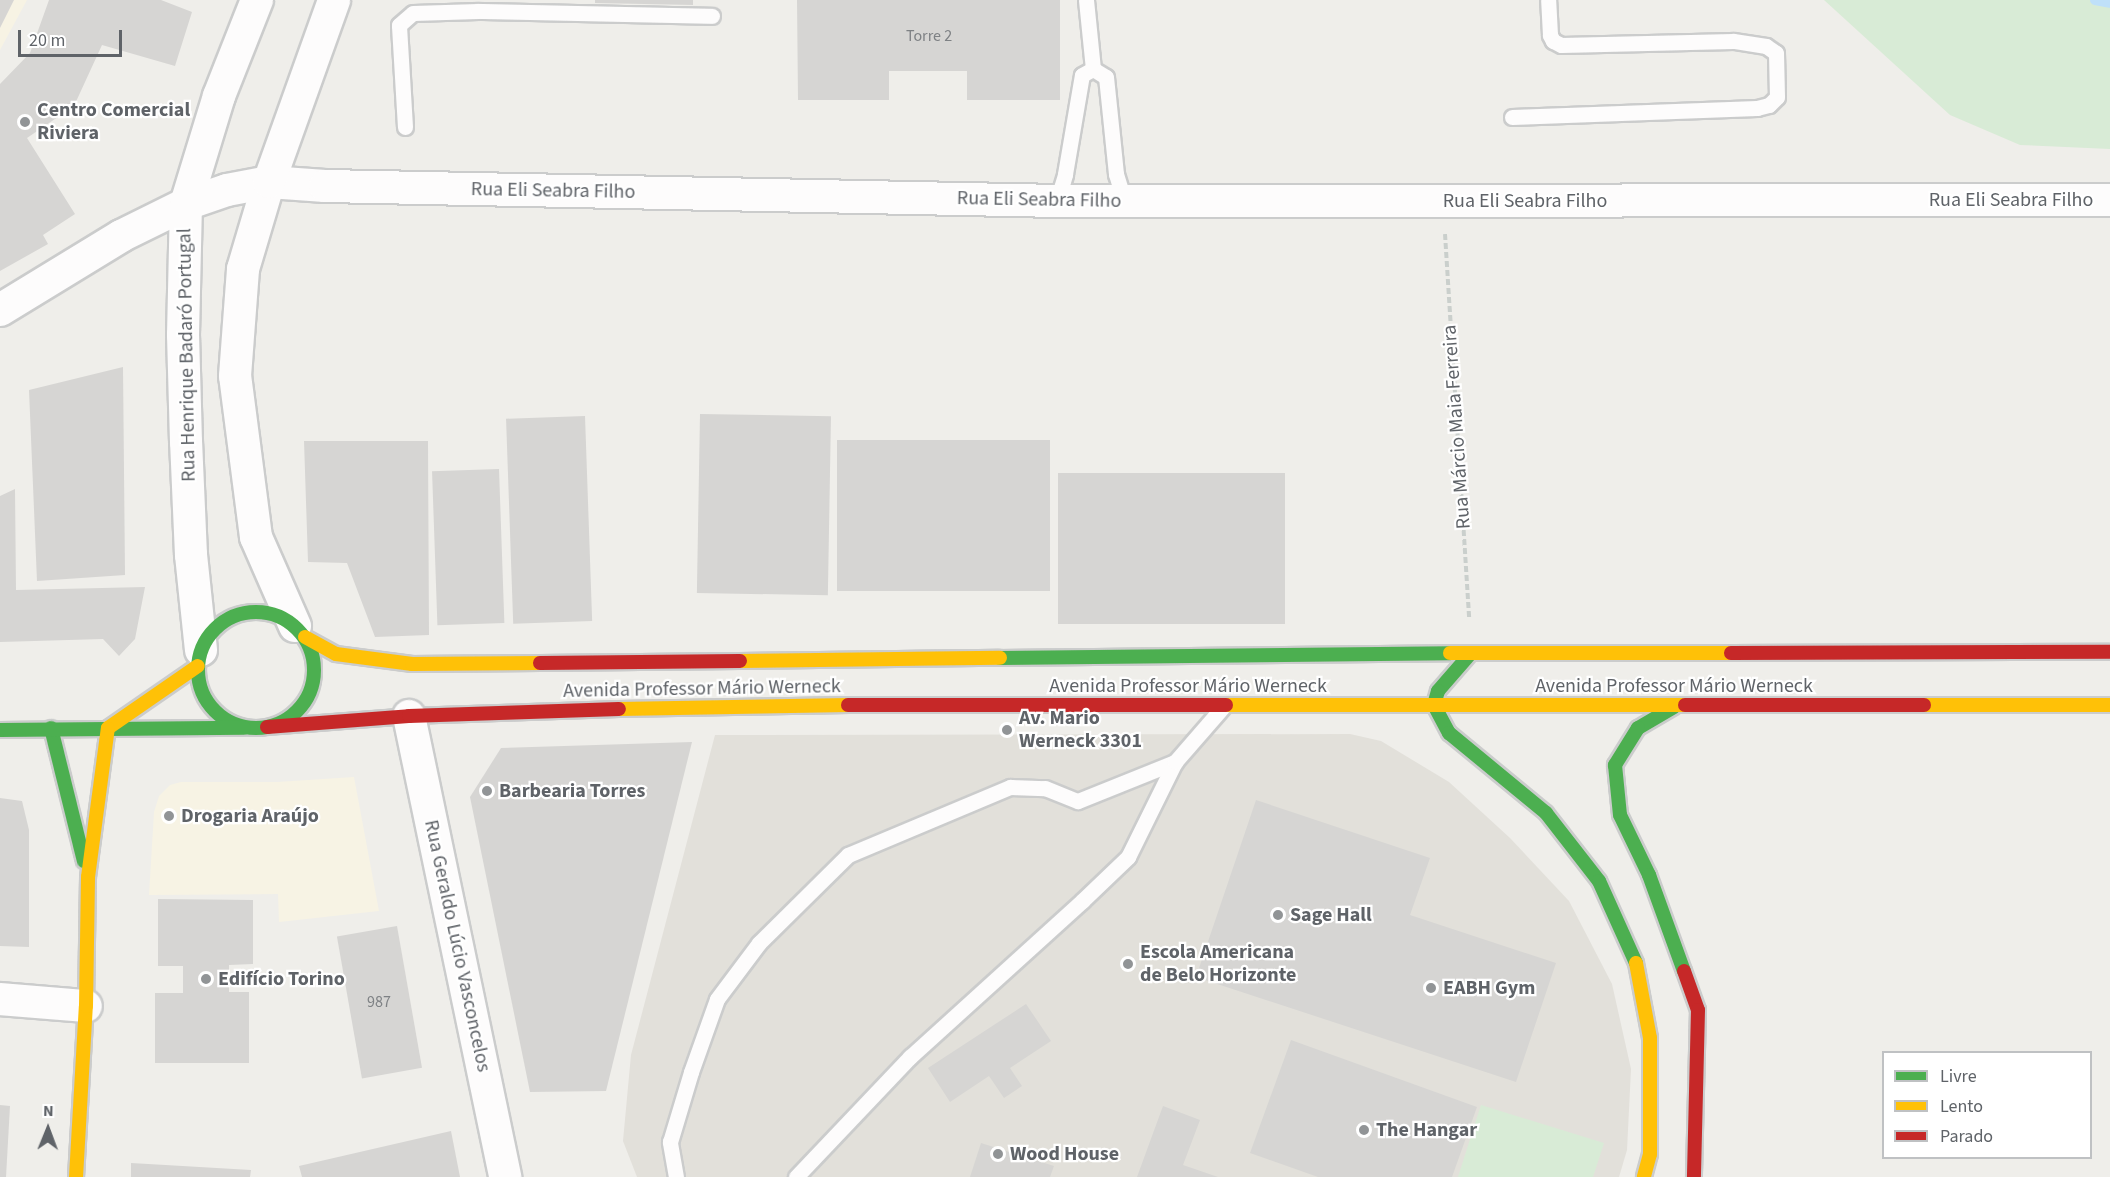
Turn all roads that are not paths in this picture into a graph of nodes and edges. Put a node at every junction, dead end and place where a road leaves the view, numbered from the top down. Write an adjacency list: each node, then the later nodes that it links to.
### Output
1 (256, 0): 13 (street, Rua Henrique Badaró Portugal)
2 (334, 0): 9 (street)
3 (1086, 0): 6 (lane)
4 (1548, 0): 7 (lane)
5 (712, 16): 8 (lane)
6 (1092, 69): 11 (lane); 12 (lane)
7 (1512, 117)
8 (405, 127)
9 (269, 182): 11 (street, Rua Eli Seabra Filho); 13 (street, Rua Eli Seabra Filho); 15 (street)
10 (2110, 200): 12 (street, Rua Eli Seabra Filho)
11 (1057, 201): 12 (street, Rua Eli Seabra Filho)
12 (1124, 201)
13 (186, 204): 14 (street, Rua Eli Seabra Filho); 18 (street, Rua Henrique Badaró Portugal)
14 (0, 310)
15 (300, 632): 17 (main road, Avenida Professor Mário Werneck); 18 (main road); 27 (main road)
16 (2110, 652): 17 (main road, Avenida Professor Mário Werneck)
17 (1471, 653): 19 (main road)
18 (199, 658): 25 (main road); 26 (main road)
19 (1434, 705): 21 (main road, Avenida Professor Mário Werneck); 22 (main road, Avenida Professor Mário Werneck); 37 (main road)
20 (2110, 705): 22 (main road, Avenida Professor Mário Werneck)
21 (1223, 707): 23 (main road, Avenida Professor Mário Werneck); 29 (lane)
22 (1674, 707): 38 (main road)
23 (409, 716): 27 (main road, Avenida Professor Mário Werneck); 34 (street, Rua Geraldo Lúcio Vasconcelos)
24 (51, 728): 25 (main road); 28 (main road); 30 (main road)
25 (108, 728): 26 (main road); 30 (main road)
26 (252, 728): 27 (main road)
27 (267, 728)
28 (0, 730)
29 (1175, 762): 35 (lane); 36 (lane)
30 (88, 877): 32 (main road)
31 (0, 999): 32 (street)
32 (86, 1006): 33 (main road)
33 (76, 1177)
34 (505, 1177)
35 (676, 1177)
36 (796, 1177)
37 (1644, 1177)
38 (1694, 1177)

